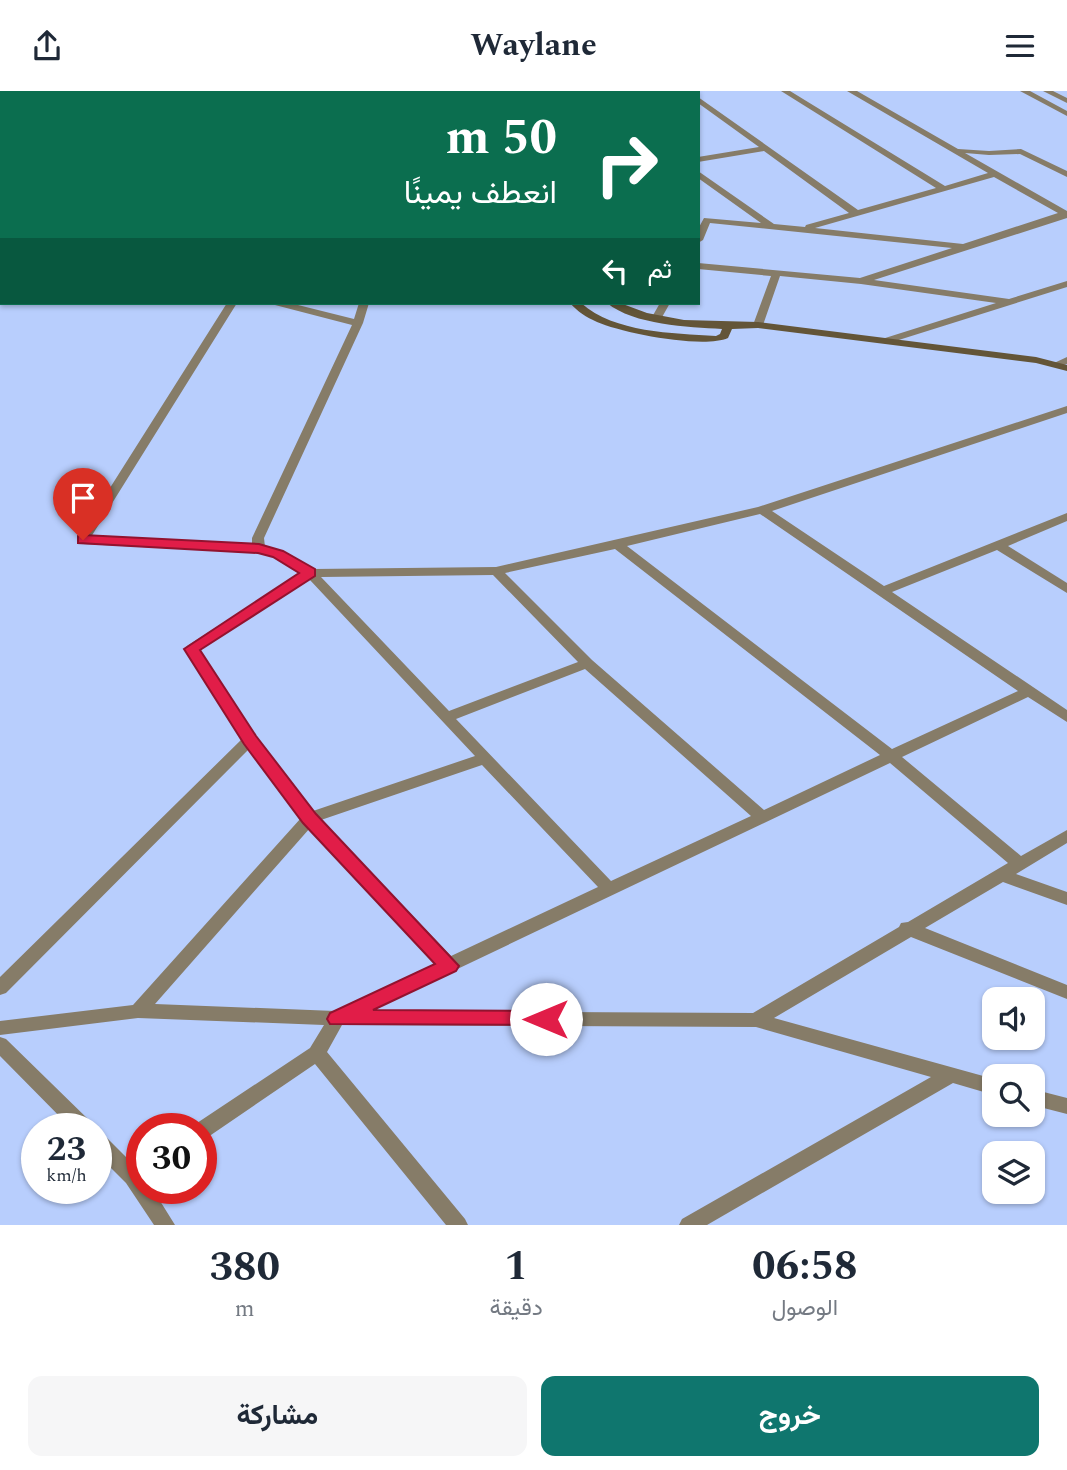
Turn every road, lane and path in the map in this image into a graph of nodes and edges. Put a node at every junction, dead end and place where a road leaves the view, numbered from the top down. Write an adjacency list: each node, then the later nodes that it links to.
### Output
1 (785, 91): 14 (street)
2 (851, 91): 9 (street)
3 (1024, 91): 7 (street)
4 (1047, 91): 6 (street)
5 (700, 100): 8 (street)
6 (1067, 101)
7 (1067, 114)
8 (767, 148): 10 (street); 15 (street)
9 (952, 149): 11 (street); 12 (street)
10 (700, 160)
11 (995, 174): 14 (street); 16 (street)
12 (1067, 174)
13 (700, 175): 17 (street)
14 (944, 189): 15 (street)
15 (857, 213): 18 (street)
16 (1066, 215): 20 (street)
17 (772, 227): 18 (street); 19 (street)
18 (801, 229): 20 (street)
19 (700, 236)
20 (960, 246): 23 (street)
21 (700, 266): 22 (street)
22 (776, 274): 23 (street); 34 (street)
23 (861, 281): 25 (street)
24 (1067, 284): 25 (street)
25 (1009, 302): 36 (street)
26 (231, 305): 43 (street)
27 (287, 305): 33 (street)
28 (363, 305): 33 (street)
29 (576, 305): 35 (street)
30 (618, 305): 32 (street)
31 (664, 305): 32 (street)
32 (657, 317): 35 (street)
33 (358, 323): 43 (street)
34 (758, 325): 35 (street); 36 (street)
35 (728, 327)
36 (886, 341): 37 (street)
37 (1064, 364)
38 (1067, 409): 39 (street)
39 (762, 510): 41 (street); 47 (street)
40 (1067, 517): 42 (street)
41 (617, 545): 44 (street); 53 (street)
42 (998, 545): 46 (street); 47 (street)
43 (259, 549): 45 (street)
44 (496, 571): 45 (street); 48 (street)
45 (310, 573): 50 (street); 52 (street)
46 (1067, 589)
47 (884, 591): 49 (street)
48 (587, 663): 50 (street); 55 (street)
49 (1029, 691): 51 (street); 53 (street)
50 (447, 717): 54 (street)
51 (1067, 717)
52 (250, 740): 56 (street); 64 (street)
53 (890, 755): 55 (street); 58 (street)
54 (483, 759): 56 (street); 60 (street)
55 (762, 817): 60 (street)
56 (310, 818): 63 (street); 66 (street)
57 (1067, 836): 58 (street)
58 (1018, 863): 59 (street)
59 (1000, 874): 61 (street); 62 (street)
60 (609, 889): 63 (street)
61 (1067, 899)
62 (906, 929): 65 (street); 68 (street)
63 (449, 966): 67 (street)
64 (0, 988)
65 (1067, 992)
66 (138, 1011): 67 (street); 69 (street)
67 (337, 1019): 68 (street); 71 (street)
68 (756, 1020): 72 (street)
69 (0, 1028)
70 (0, 1044): 76 (street)
71 (317, 1053): 77 (street); 82 (street)
72 (949, 1076): 73 (street); 83 (street)
73 (982, 1084)
74 (1045, 1100): 75 (street)
75 (1067, 1106)
76 (69, 1113)
77 (217, 1120)
78 (112, 1153): 79 (street)
79 (126, 1165)
80 (153, 1204): 81 (street)
81 (165, 1225)
82 (458, 1225)
83 (689, 1225)

